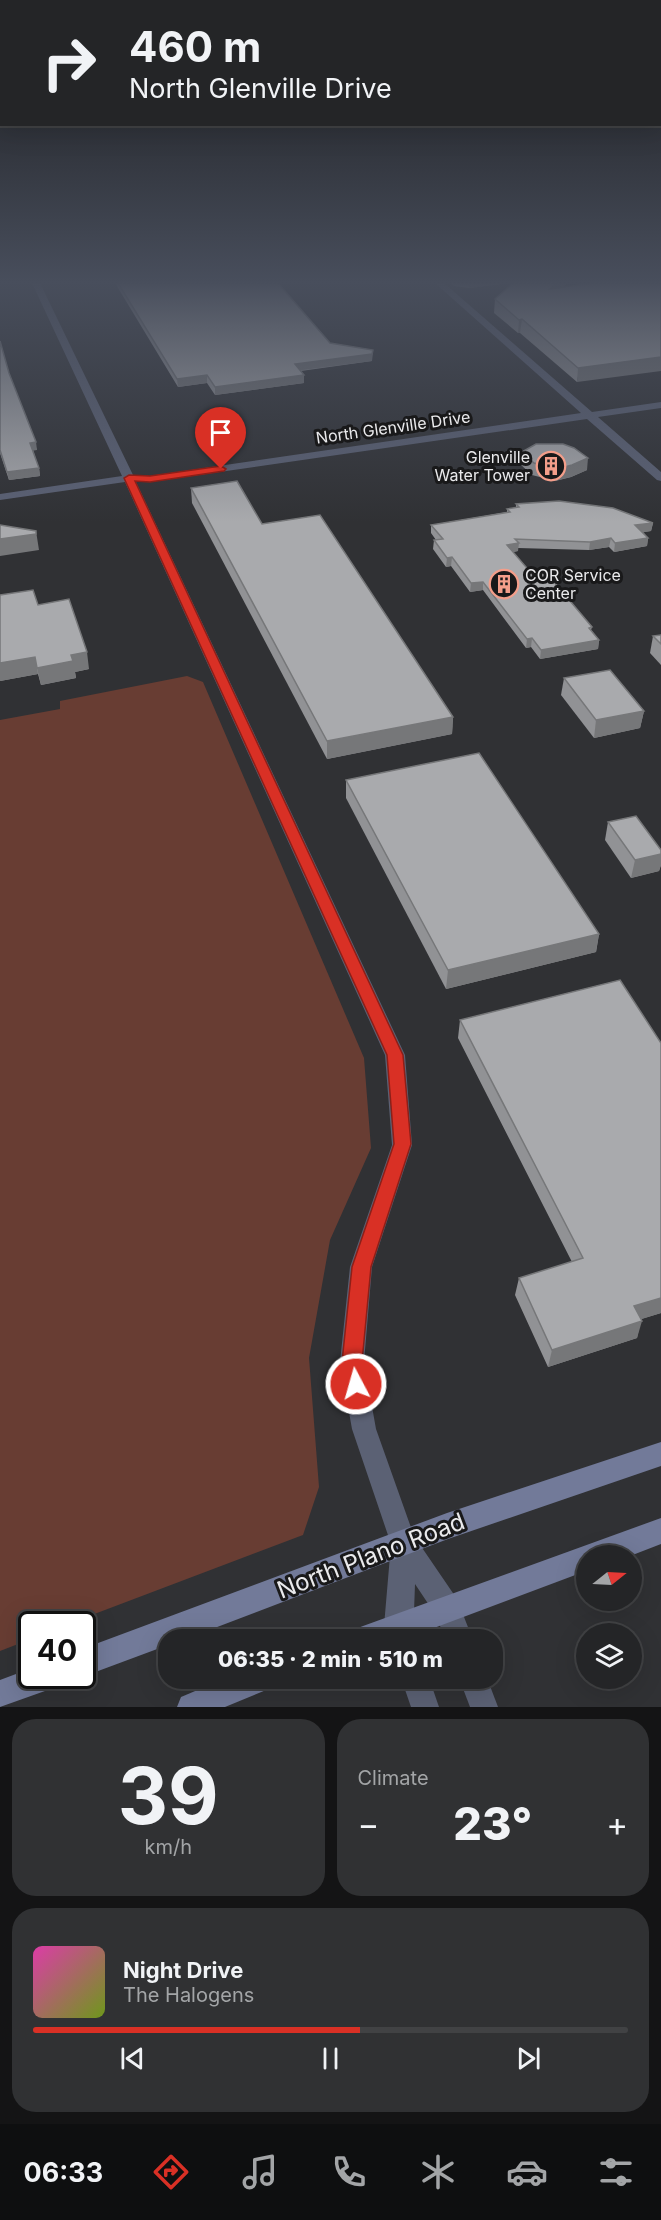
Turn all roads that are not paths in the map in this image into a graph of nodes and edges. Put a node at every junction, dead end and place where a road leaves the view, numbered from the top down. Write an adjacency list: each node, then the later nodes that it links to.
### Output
1 (74, 363): 9 (street)
2 (530, 363): 5 (street)
3 (661, 396): 5 (street, North Glenville Drive)
4 (661, 405): 6 (street, North Glenville Drive)
5 (580, 407): 6 (street); 7 (street, North Glenville Drive)
6 (590, 415): 8 (street, North Glenville Drive); 10 (street)
7 (331, 442): 8 (street); 9 (street, North Glenville Drive)
8 (339, 452): 9 (street, North Glenville Drive)
9 (129, 478): 11 (street, North Glenville Drive); 14 (street)
10 (661, 478)
11 (0, 497)
12 (661, 1454): 14 (main road, North Plano Road)
13 (661, 1531): 15 (main road)
14 (404, 1544): 17 (street); 18 (street); 21 (main road, North Plano Road)
15 (623, 1545)
16 (576, 1562): 17 (main road)
17 (447, 1609): 19 (main road); 20 (street)
18 (400, 1629)
19 (408, 1629)
20 (455, 1629)
21 (96, 1658)
22 (18, 1687): 26 (main road)
23 (234, 1689): 27 (main road)
24 (419, 1689): 28 (street)
25 (477, 1689): 29 (street)
26 (0, 1694)
27 (191, 1707)
28 (425, 1707)
29 (484, 1707)

